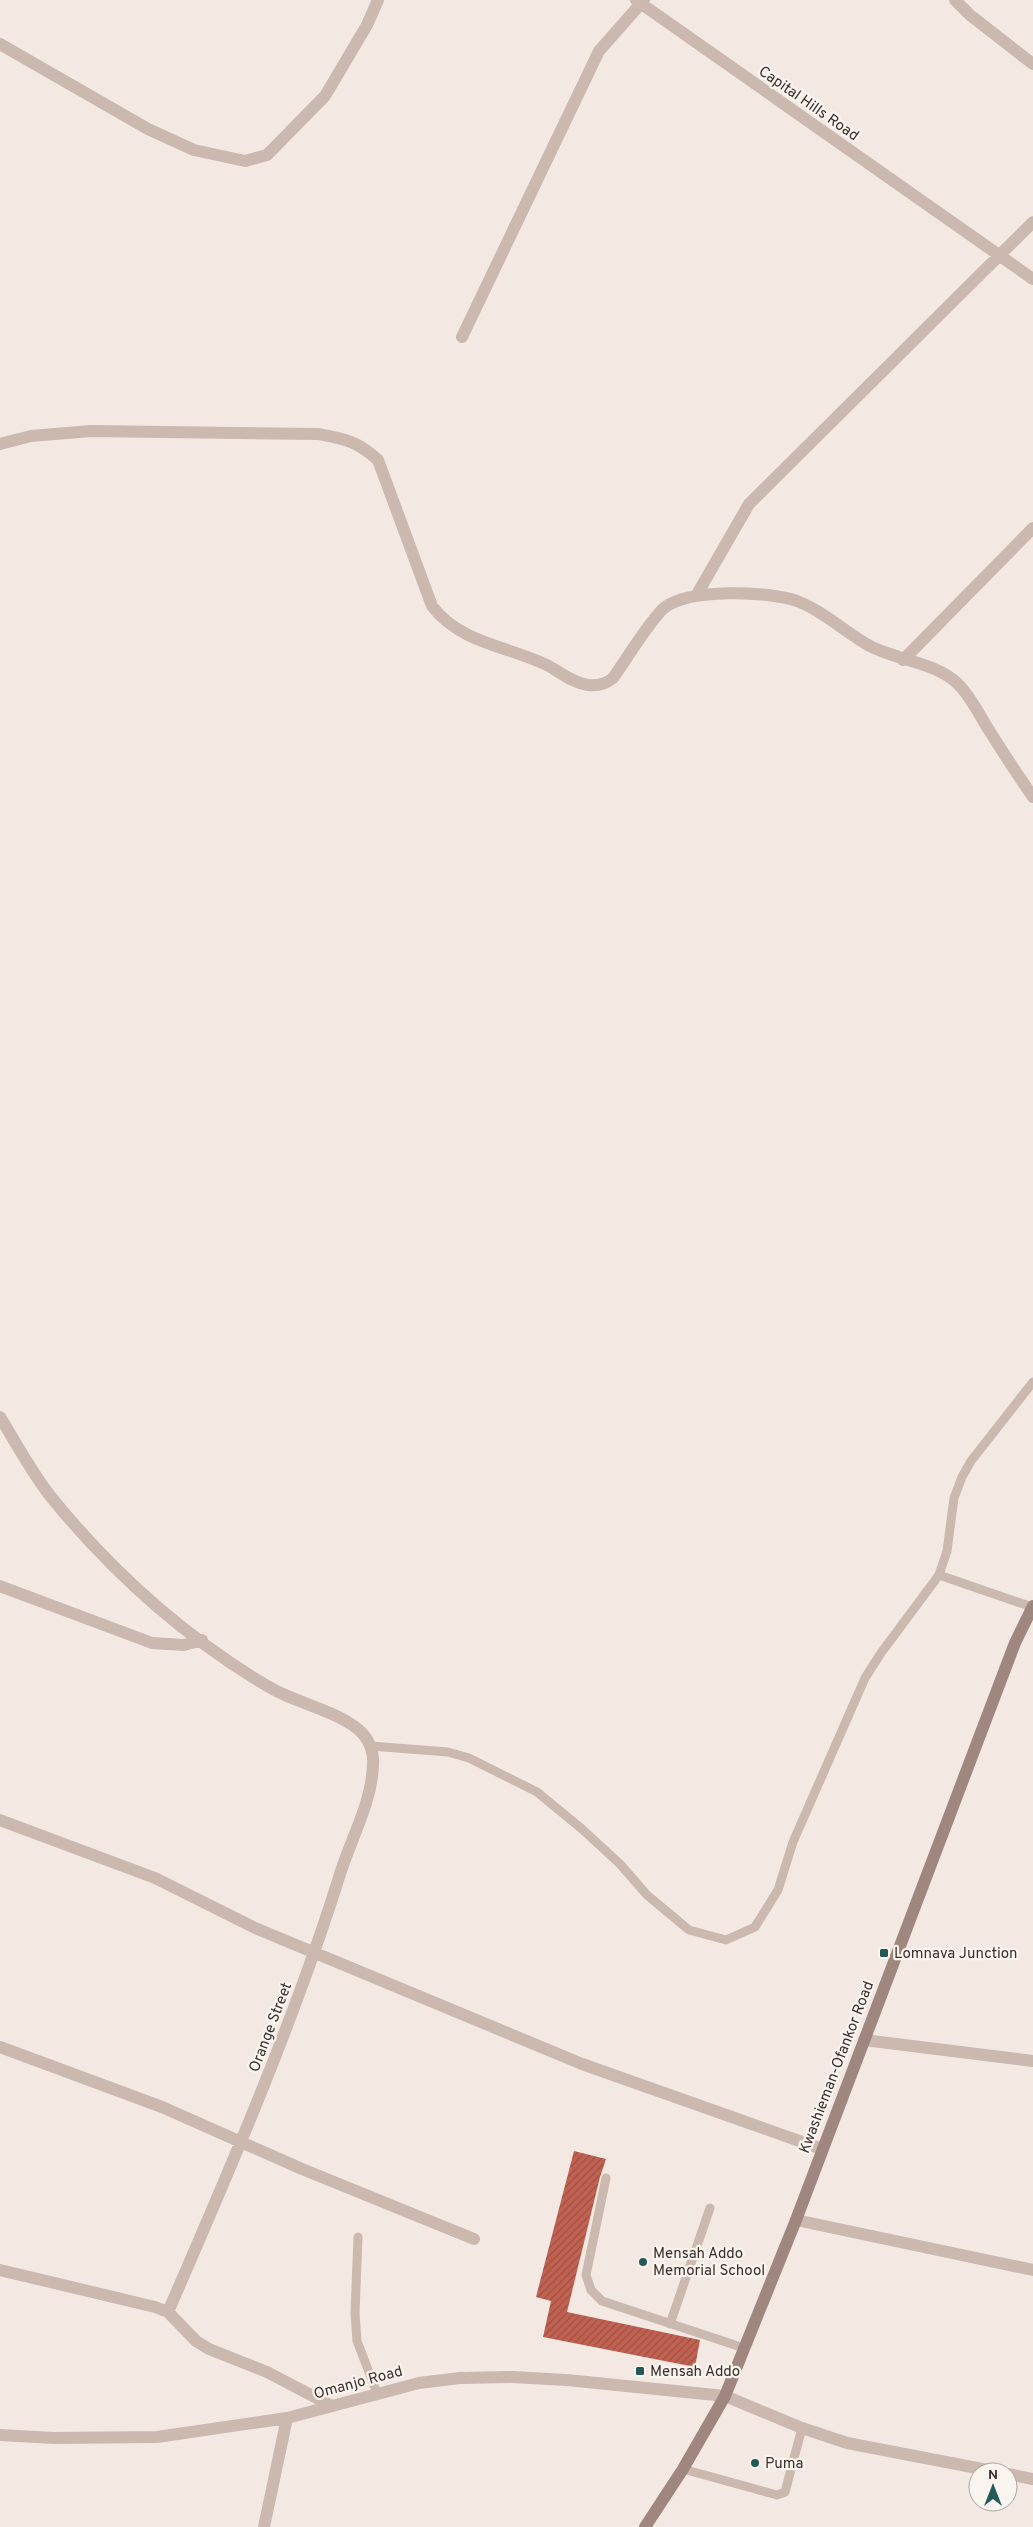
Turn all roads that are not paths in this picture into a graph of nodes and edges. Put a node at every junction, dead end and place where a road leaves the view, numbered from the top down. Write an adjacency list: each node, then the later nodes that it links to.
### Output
1 (378, 0): 4 (street)
2 (956, 0): 5 (street)
3 (640, 1): 7 (street, Capital Hills Road); 9 (street)
4 (0, 44)
5 (1033, 64)
6 (1033, 222): 7 (street)
7 (1000, 256): 8 (street, Capital Hills Road); 12 (street)
8 (1033, 279)
9 (462, 337)
10 (0, 444): 12 (street)
11 (1033, 528): 13 (street)
12 (696, 596): 13 (street)
13 (902, 660): 14 (street)
14 (1033, 796)
15 (1033, 1382): 17 (lane)
16 (0, 1417): 20 (street)
17 (939, 1574): 19 (lane); 21 (lane)
18 (0, 1586): 20 (street)
19 (1033, 1607): 24 (main road, Kwashieman-Ofankor Road)
20 (202, 1640): 21 (street)
21 (371, 1746): 23 (street, Orange Street)
22 (0, 1820): 23 (street)
23 (316, 1952): 27 (street, Orange Street); 28 (street)
24 (864, 2040): 26 (street); 28 (main road, Kwashieman-Ofankor Road)
25 (0, 2047): 27 (street)
26 (1033, 2061)
27 (242, 2142): 33 (street); 36 (street, Orange Street)
28 (822, 2149): 31 (main road, Kwashieman-Ofankor Road)
29 (606, 2178): 37 (lane)
30 (710, 2208): 37 (lane)
31 (796, 2220): 35 (street); 38 (main road, Kwashieman-Ofankor Road)
32 (358, 2237): 39 (lane)
33 (474, 2239)
34 (0, 2270): 36 (street)
35 (1033, 2270)
36 (168, 2312): 41 (street)
37 (670, 2324): 38 (lane)
38 (744, 2348): 40 (main road, Kwashieman-Ofankor Road)
39 (377, 2393): 40 (street, Omanjo Road); 41 (street, Omanjo Road)
40 (725, 2396): 43 (street, Omanjo Road); 46 (main road, Kwashieman-Ofankor Road)
41 (332, 2406): 42 (street, Omanjo Road)
42 (287, 2418): 44 (street, Omanjo Road); 49 (street)
43 (802, 2428): 45 (street, Omanjo Road); 46 (lane)
44 (0, 2435)
45 (968, 2466)
46 (683, 2470): 50 (main road, Kwashieman-Ofankor Road)
47 (1018, 2476): 48 (street)
48 (1033, 2478)
49 (264, 2527)
50 (645, 2527)

